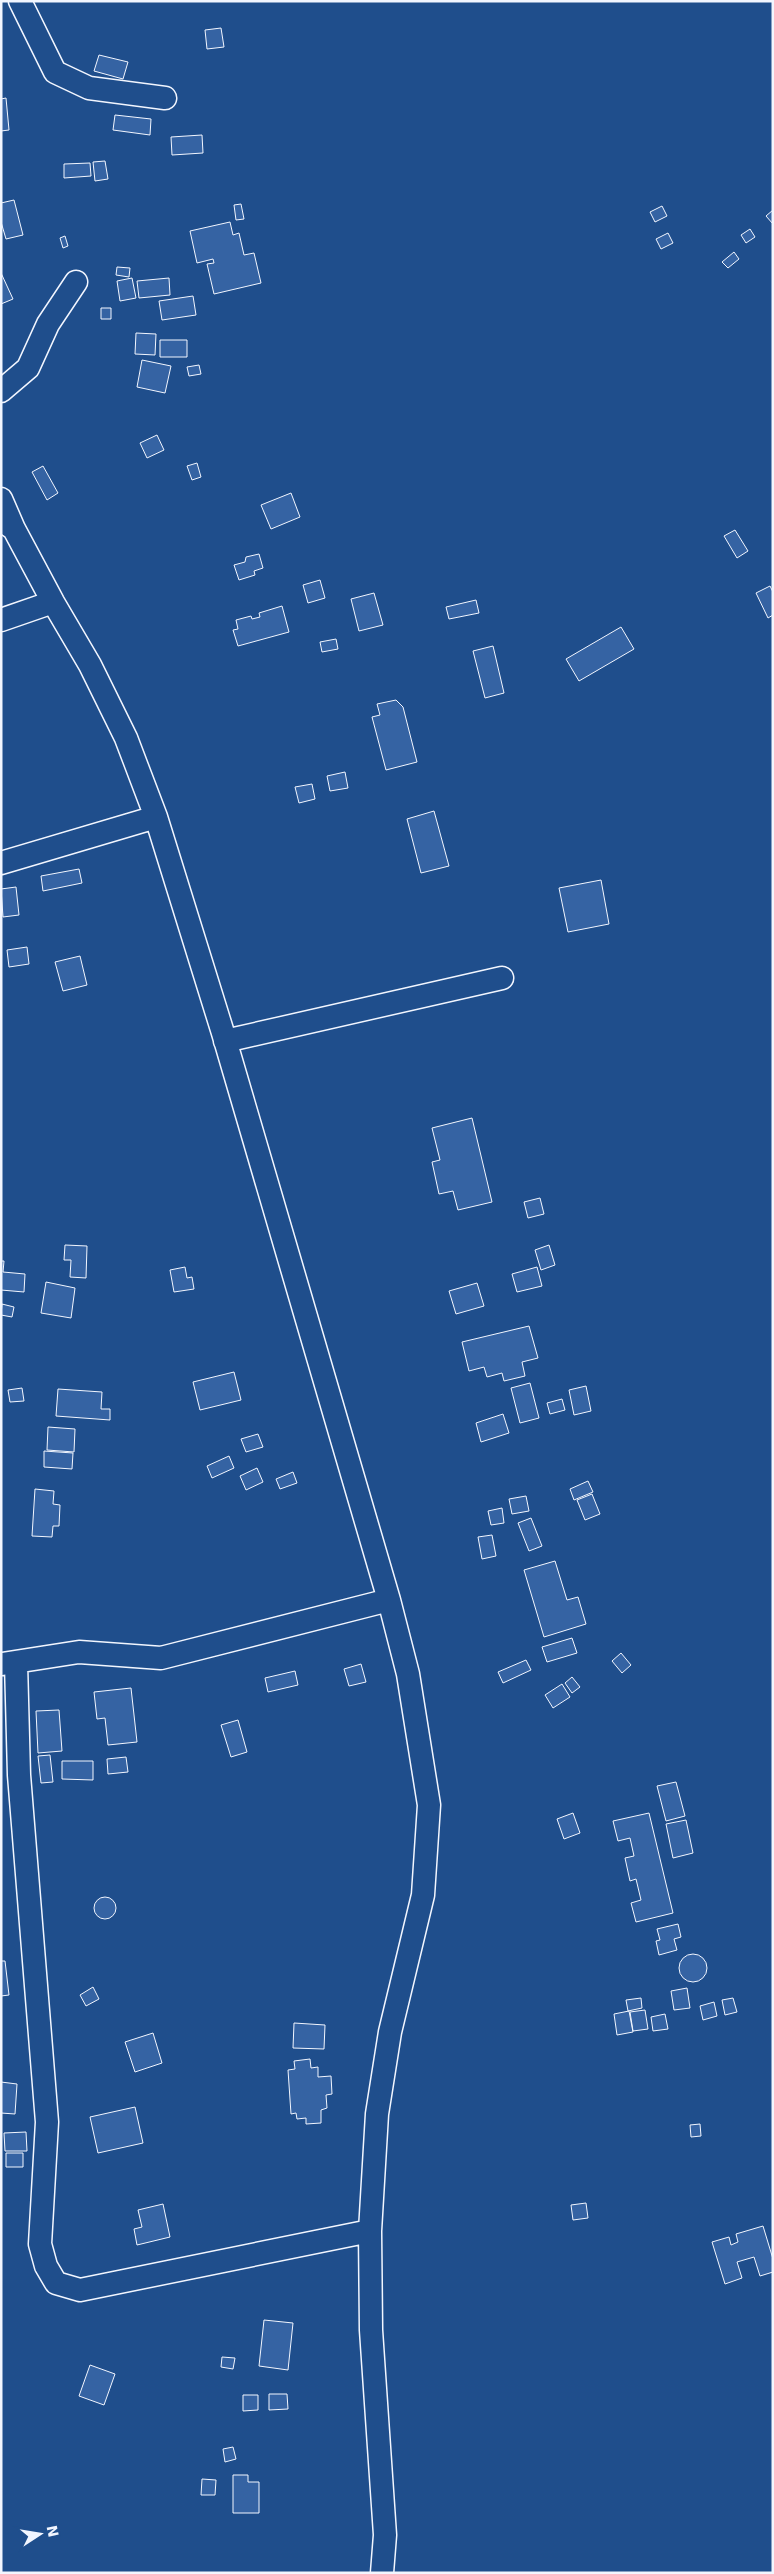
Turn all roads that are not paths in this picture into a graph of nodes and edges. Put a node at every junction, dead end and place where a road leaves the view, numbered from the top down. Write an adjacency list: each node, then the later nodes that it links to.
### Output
1 (20, 1): 2 (street)
2 (165, 98)
3 (76, 282): 4 (street)
4 (1, 391)
5 (1, 499): 6 (street)
6 (8, 524): 7 (street)
7 (52, 602): 8 (street); 9 (street)
8 (1, 620)
9 (156, 817): 10 (street); 12 (street)
10 (1, 863)
11 (502, 978): 12 (street)
12 (225, 1041): 13 (street)
13 (389, 1600): 14 (street); 15 (street)
14 (9, 1664): 15 (street)
15 (370, 2231): 16 (street)
16 (382, 2573)

